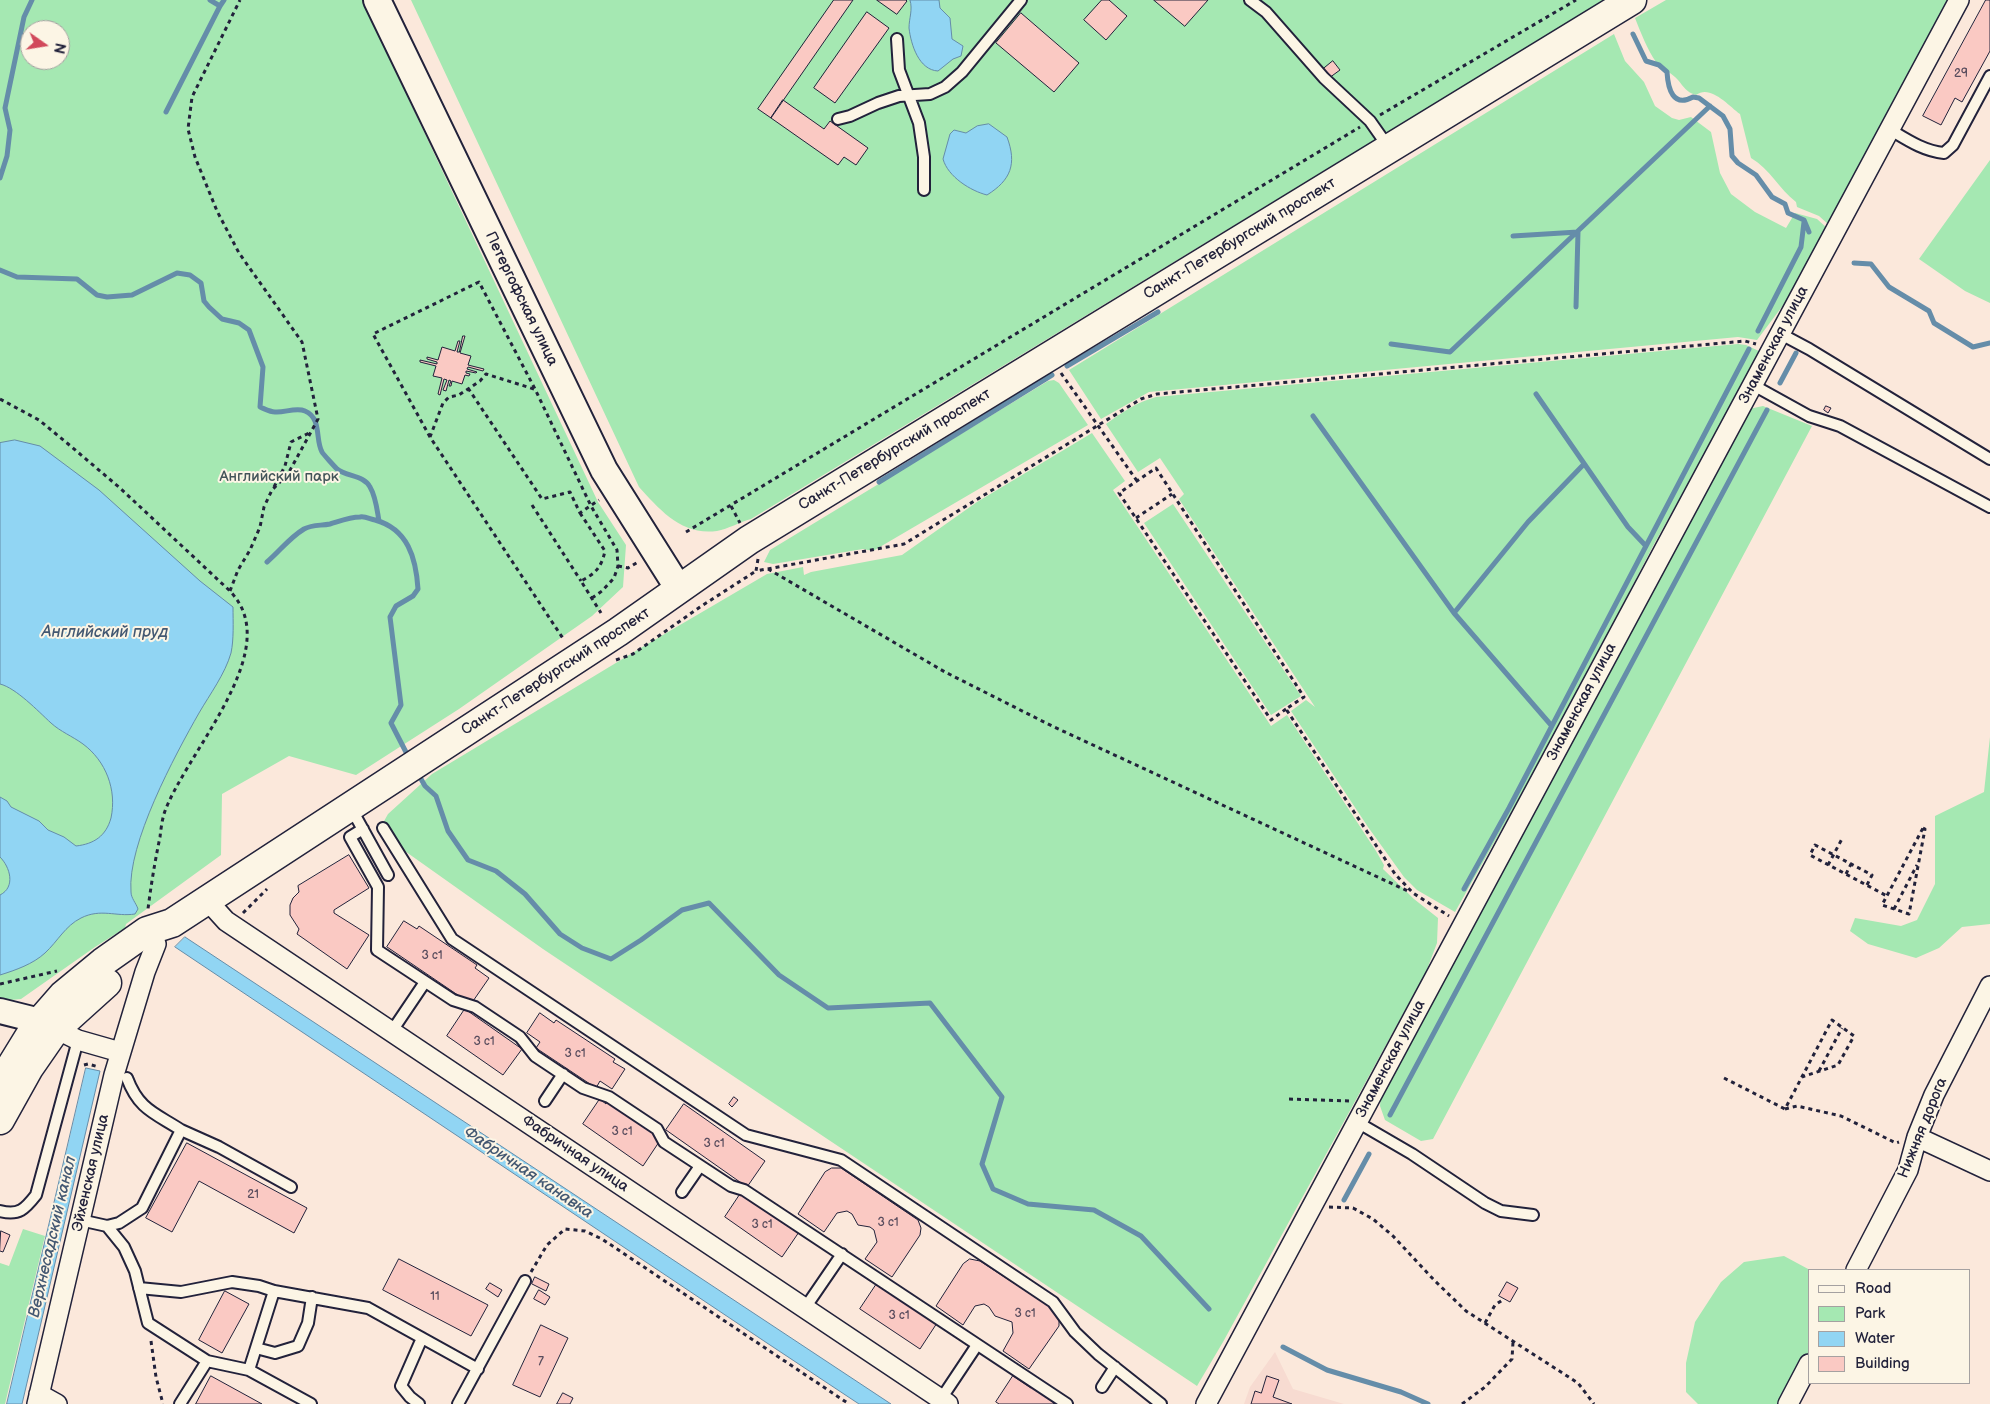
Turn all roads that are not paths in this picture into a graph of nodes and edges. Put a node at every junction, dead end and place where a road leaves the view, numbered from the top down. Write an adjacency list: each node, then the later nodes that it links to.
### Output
1 (377, 0): 17 (main road, Петергофская улица)
2 (1021, 0): 8 (lane)
3 (1250, 0): 11 (lane)
4 (1632, 0): 11 (main road, Санкт-Петербургский проспект)
5 (1959, 0): 10 (street, Знаменская улица)
6 (897, 38): 8 (lane)
7 (1990, 76): 10 (lane)
8 (908, 96): 9 (lane); 12 (lane)
9 (838, 120)
10 (1889, 129): 13 (street, Знаменская улица)
11 (1389, 148): 17 (main road, Санкт-Петербургский проспект)
12 (924, 190)
13 (1775, 341): 14 (street, Знаменская улица); 15 (lane)
14 (1753, 385): 16 (lane); 34 (street, Знаменская улица)
15 (1990, 459)
16 (1990, 507)
17 (679, 589): 18 (main road, Санкт-Петербургский проспект)
18 (357, 818): 20 (lane); 21 (main road, Санкт-Петербургский проспект); 23 (lane)
19 (383, 828): 58 (lane)
20 (388, 875)
21 (206, 900): 22 (main road, Санкт-Петербургский проспект); 28 (street, Фабричная улица)
22 (159, 926): 27 (main road, Санкт-Петербургский проспект); 29 (street, Эйхенская улица)
23 (425, 982): 28 (lane); 30 (lane)
24 (1990, 986): 37 (street, Нижняя дорога)
25 (0, 1012): 27 (street)
26 (0, 1020): 27 (street)
27 (52, 1029): 29 (street); 32 (main road, Санкт-Петербургский проспект); 35 (main road, Санкт-Петербургский проспект); 42 (lane)
28 (392, 1032): 52 (street, Фабричная улица)
29 (120, 1052): 44 (street, Эйхенская улица)
30 (563, 1074): 33 (lane); 38 (lane)
31 (127, 1078): 36 (lane)
32 (0, 1084)
33 (545, 1102)
34 (1361, 1114): 43 (lane); 71 (street, Знаменская улица)
35 (0, 1120)
36 (181, 1130): 40 (lane); 45 (lane)
37 (1917, 1137): 39 (street); 47 (street, Нижняя дорога)
38 (700, 1166): 41 (lane); 46 (lane)
39 (1990, 1171)
40 (291, 1187)
41 (682, 1192)
42 (0, 1211)
43 (1533, 1215)
44 (80, 1220): 45 (lane); 62 (street, Эйхенская улица)
45 (107, 1226): 49 (lane)
46 (842, 1254): 52 (lane); 54 (lane)
47 (1857, 1269)
48 (525, 1281): 59 (lane)
49 (139, 1288): 50 (lane); 56 (lane)
50 (274, 1291): 51 (lane); 55 (lane)
51 (312, 1297): 53 (lane); 55 (lane)
52 (806, 1308): 63 (street, Фабричная улица)
53 (422, 1338): 59 (lane); 67 (lane)
54 (977, 1345): 63 (lane); 69 (lane)
55 (256, 1348): 60 (lane)
56 (207, 1361): 60 (lane); 65 (lane)
57 (1808, 1366): 72 (street)
58 (1115, 1368): 61 (lane); 70 (lane)
59 (478, 1369): 68 (lane)
60 (249, 1370): 66 (lane)
61 (1102, 1387)
62 (38, 1399): 64 (street)
63 (945, 1402)
64 (57, 1404)
65 (180, 1404)
66 (311, 1404)
67 (420, 1404)
68 (458, 1404)
69 (1068, 1404)
70 (1161, 1404)
71 (1206, 1404)
72 (1788, 1404)

